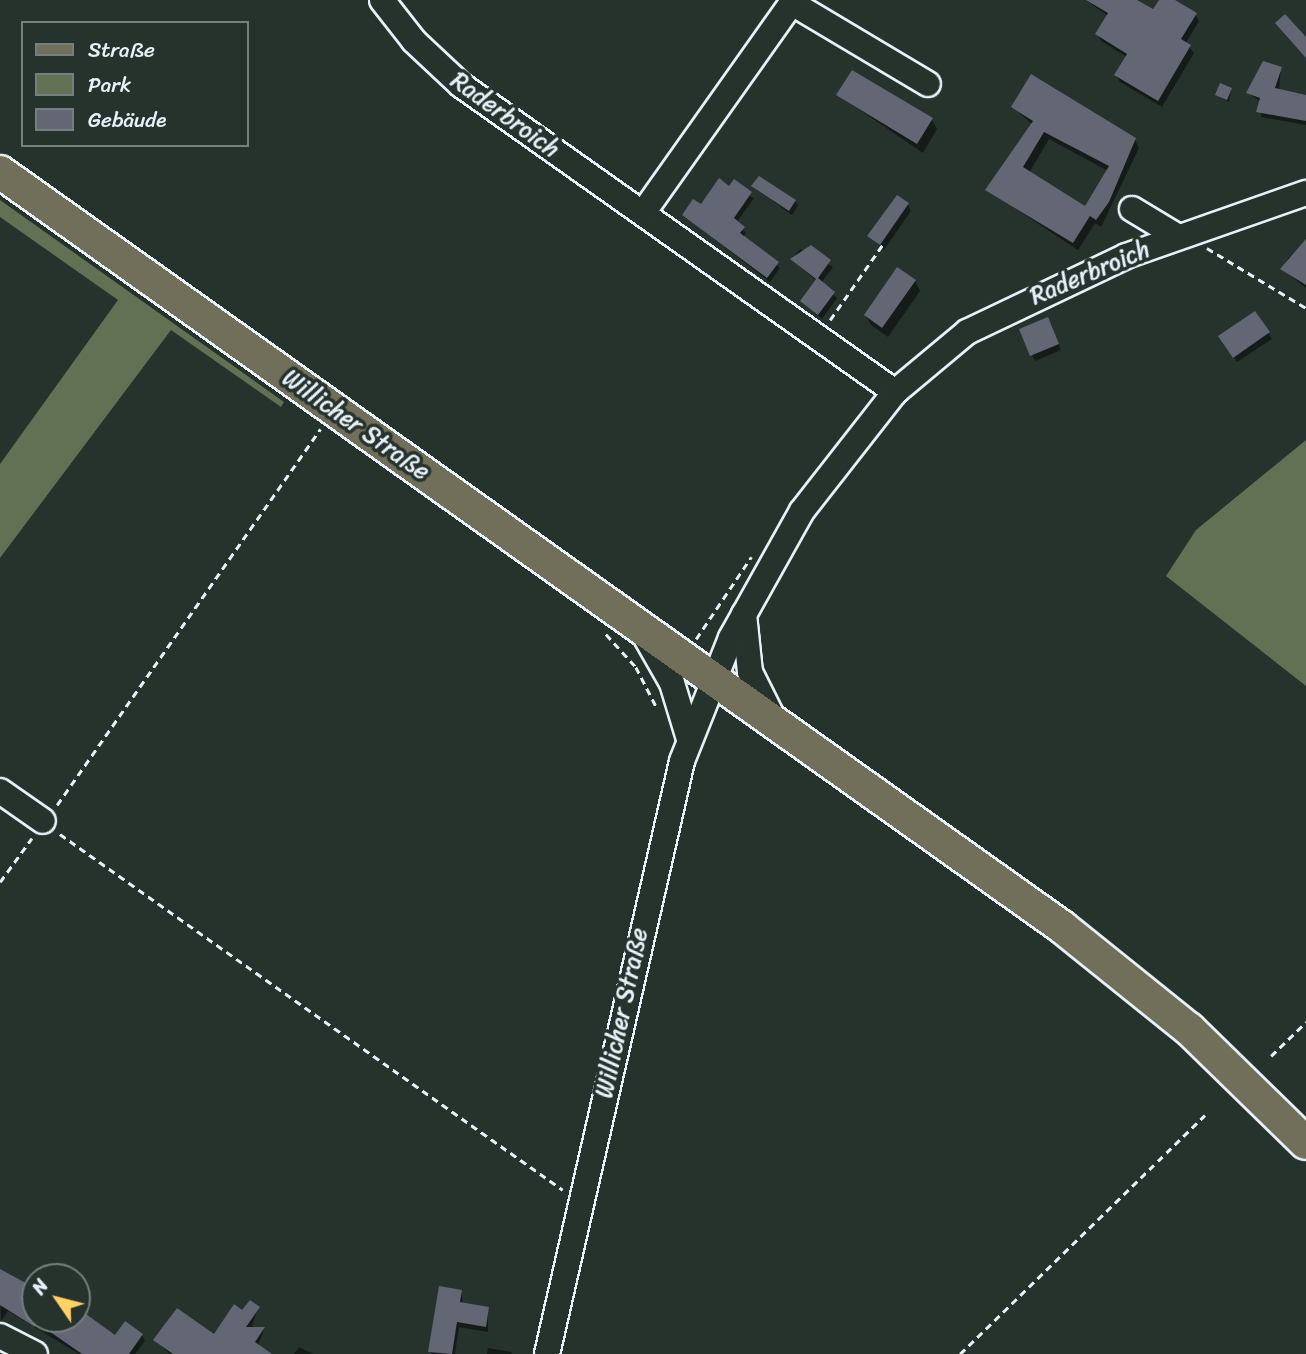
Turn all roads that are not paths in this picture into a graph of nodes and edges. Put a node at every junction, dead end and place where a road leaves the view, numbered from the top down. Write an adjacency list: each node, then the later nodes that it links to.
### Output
1 (382, 0): 7 (street, Raderbroich)
2 (793, 2): 3 (street); 7 (street)
3 (928, 84)
4 (0, 172): 11 (main road, Willicher Straße)
5 (1306, 193): 8 (street, Raderbroich)
6 (1132, 209): 8 (street)
7 (643, 213): 9 (street, Raderbroich)
8 (1180, 235): 9 (street, Raderbroich)
9 (895, 392): 10 (street, Raderbroich)
10 (744, 613): 12 (street, Raderbroich); 13 (street)
11 (638, 625): 12 (main road, Willicher Straße); 14 (street)
12 (712, 677): 13 (main road, Willicher Straße); 14 (street, Willicher Straße)
13 (776, 722): 17 (main road, Willicher Straße)
14 (689, 739): 20 (street, Willicher Straße)
15 (0, 791): 16 (street)
16 (43, 821)
17 (1306, 1143)
18 (0, 1336): 19 (street)
19 (35, 1354)
20 (547, 1354)

